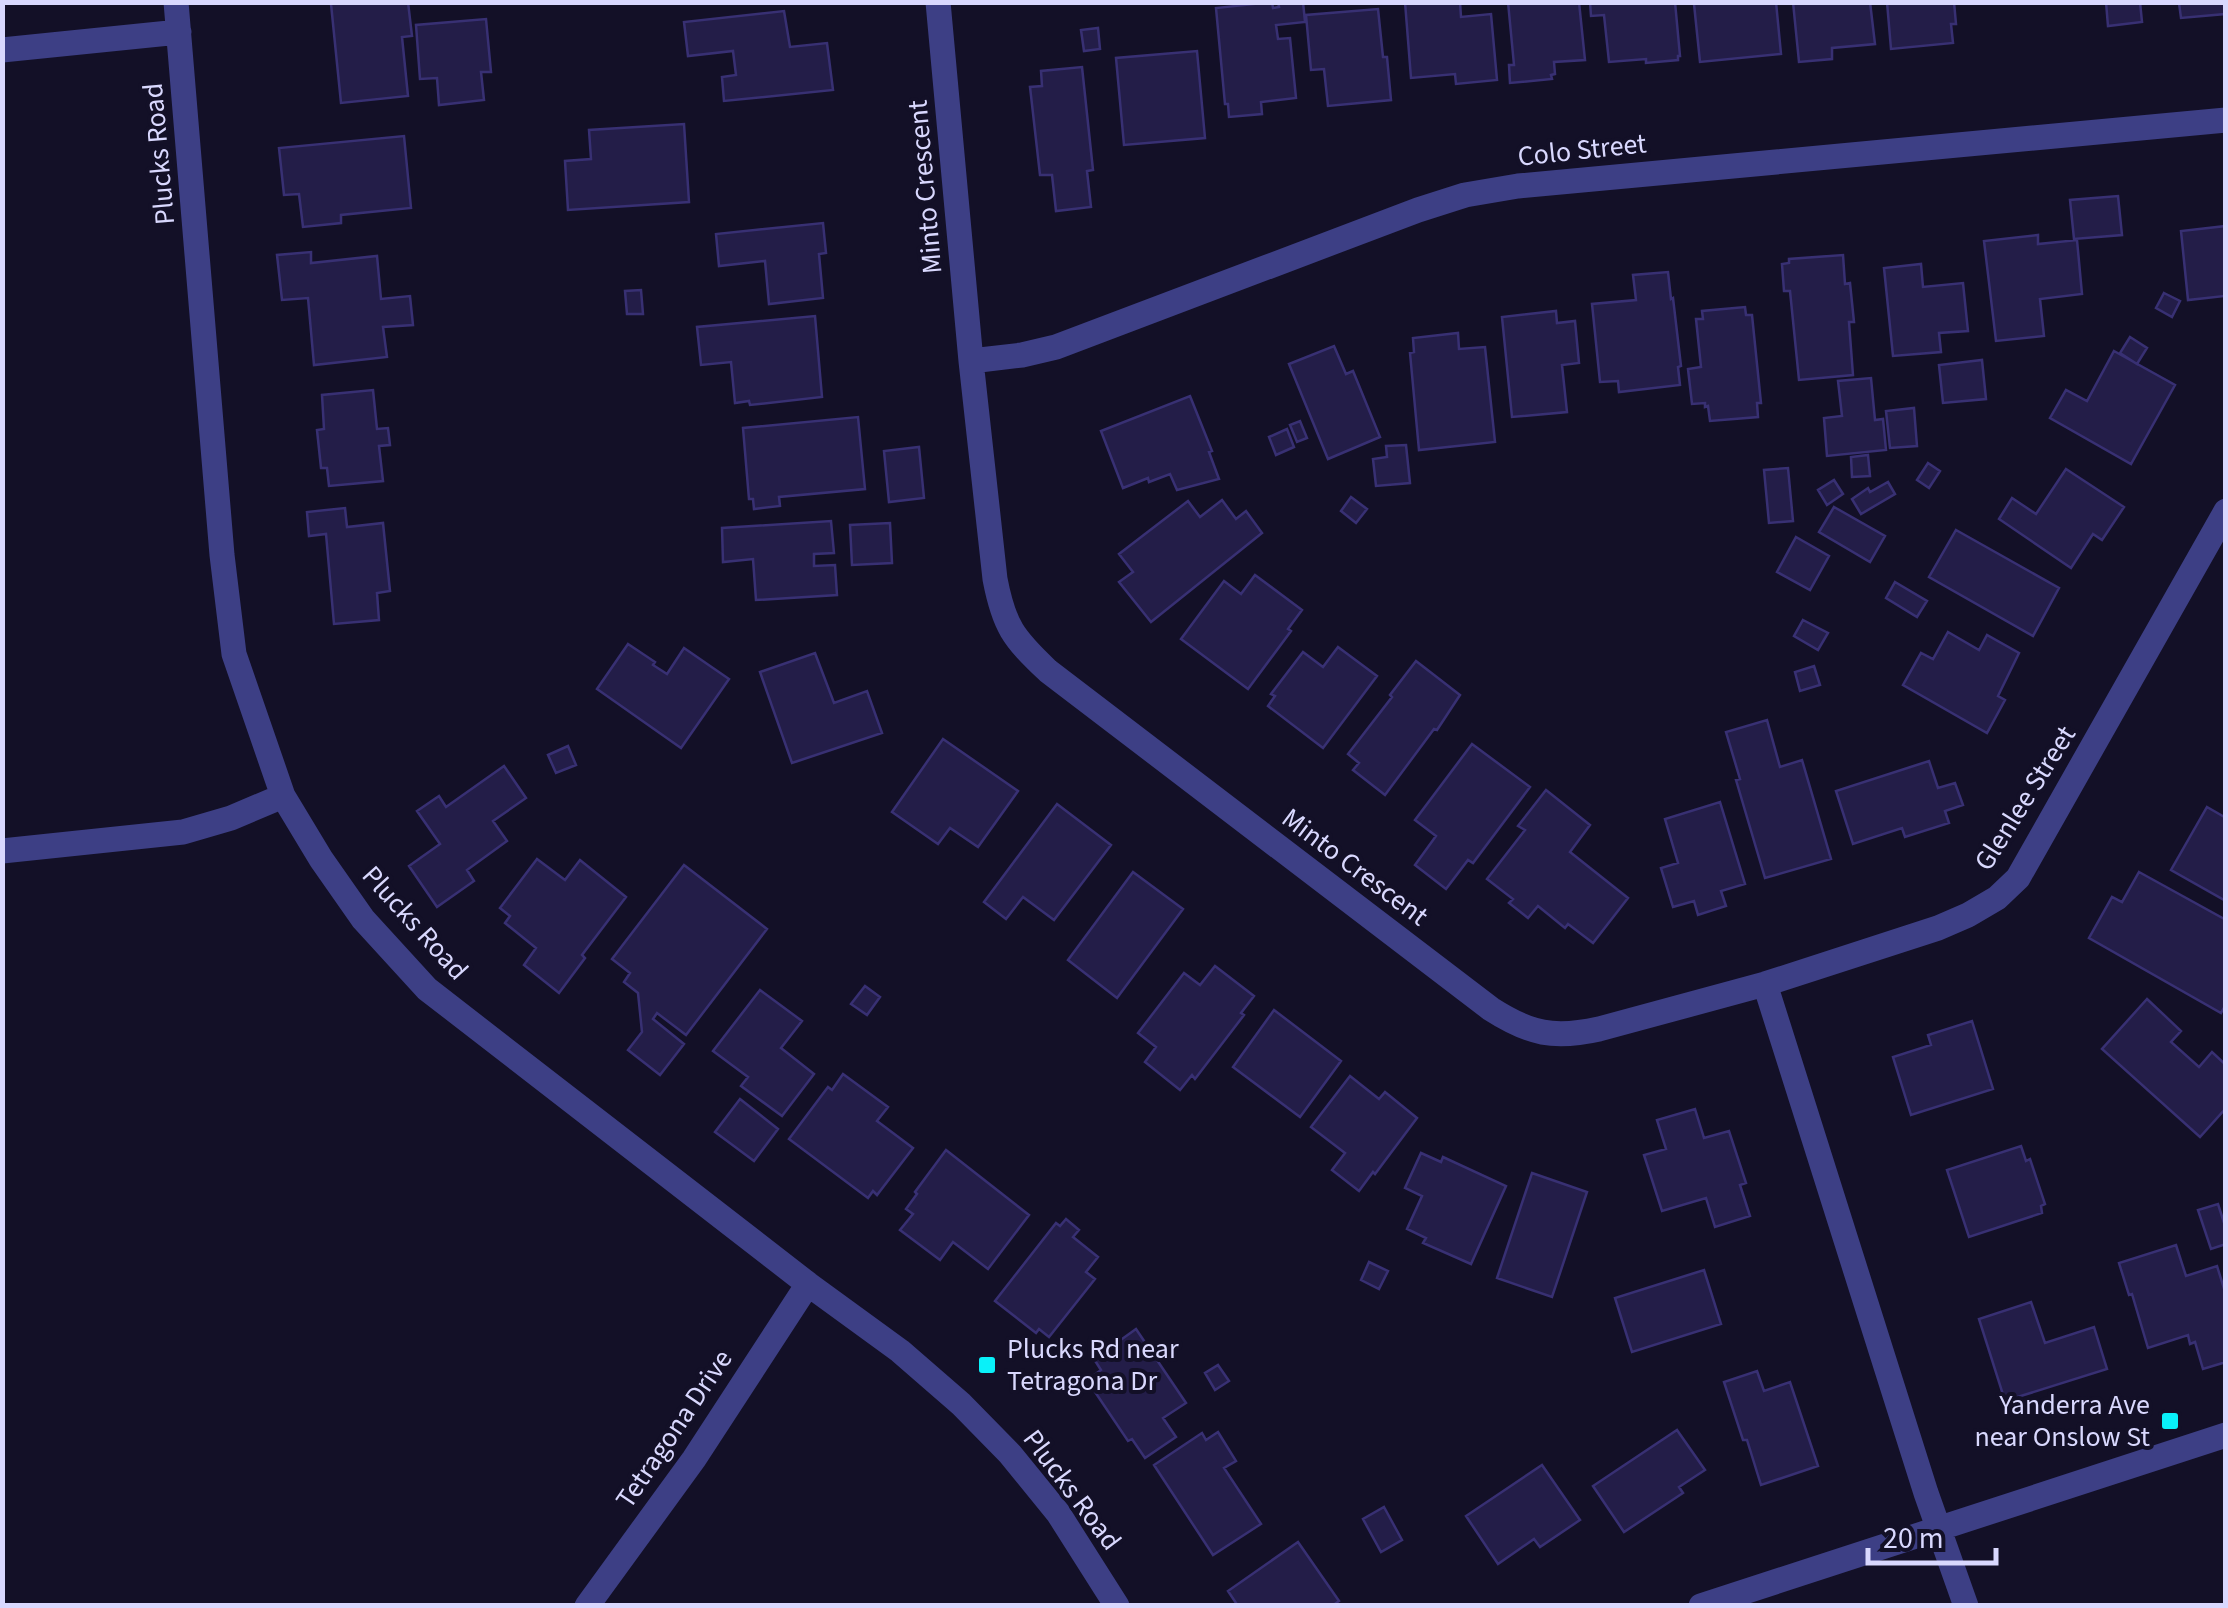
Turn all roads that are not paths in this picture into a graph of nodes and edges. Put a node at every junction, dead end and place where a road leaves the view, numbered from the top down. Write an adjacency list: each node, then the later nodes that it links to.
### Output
1 (176, 2): 3 (street, Plucks Road)
2 (938, 2): 6 (street, Minto Crescent)
3 (179, 32): 4 (street); 8 (street, Plucks Road)
4 (2, 50)
5 (2226, 120): 6 (street, Colo Street)
6 (971, 361): 10 (street, Minto Crescent)
7 (2226, 511): 10 (street, Glenlee Street)
8 (283, 796): 9 (street); 11 (street, Plucks Road)
9 (2, 852)
10 (1765, 984): 13 (street)
11 (808, 1284): 14 (street, Tetragona Drive); 15 (street, Plucks Road)
12 (2226, 1435): 13 (street)
13 (1940, 1528): 16 (street); 17 (street)
14 (586, 1606)
15 (1117, 1606)
16 (1701, 1606)
17 (1966, 1606)

